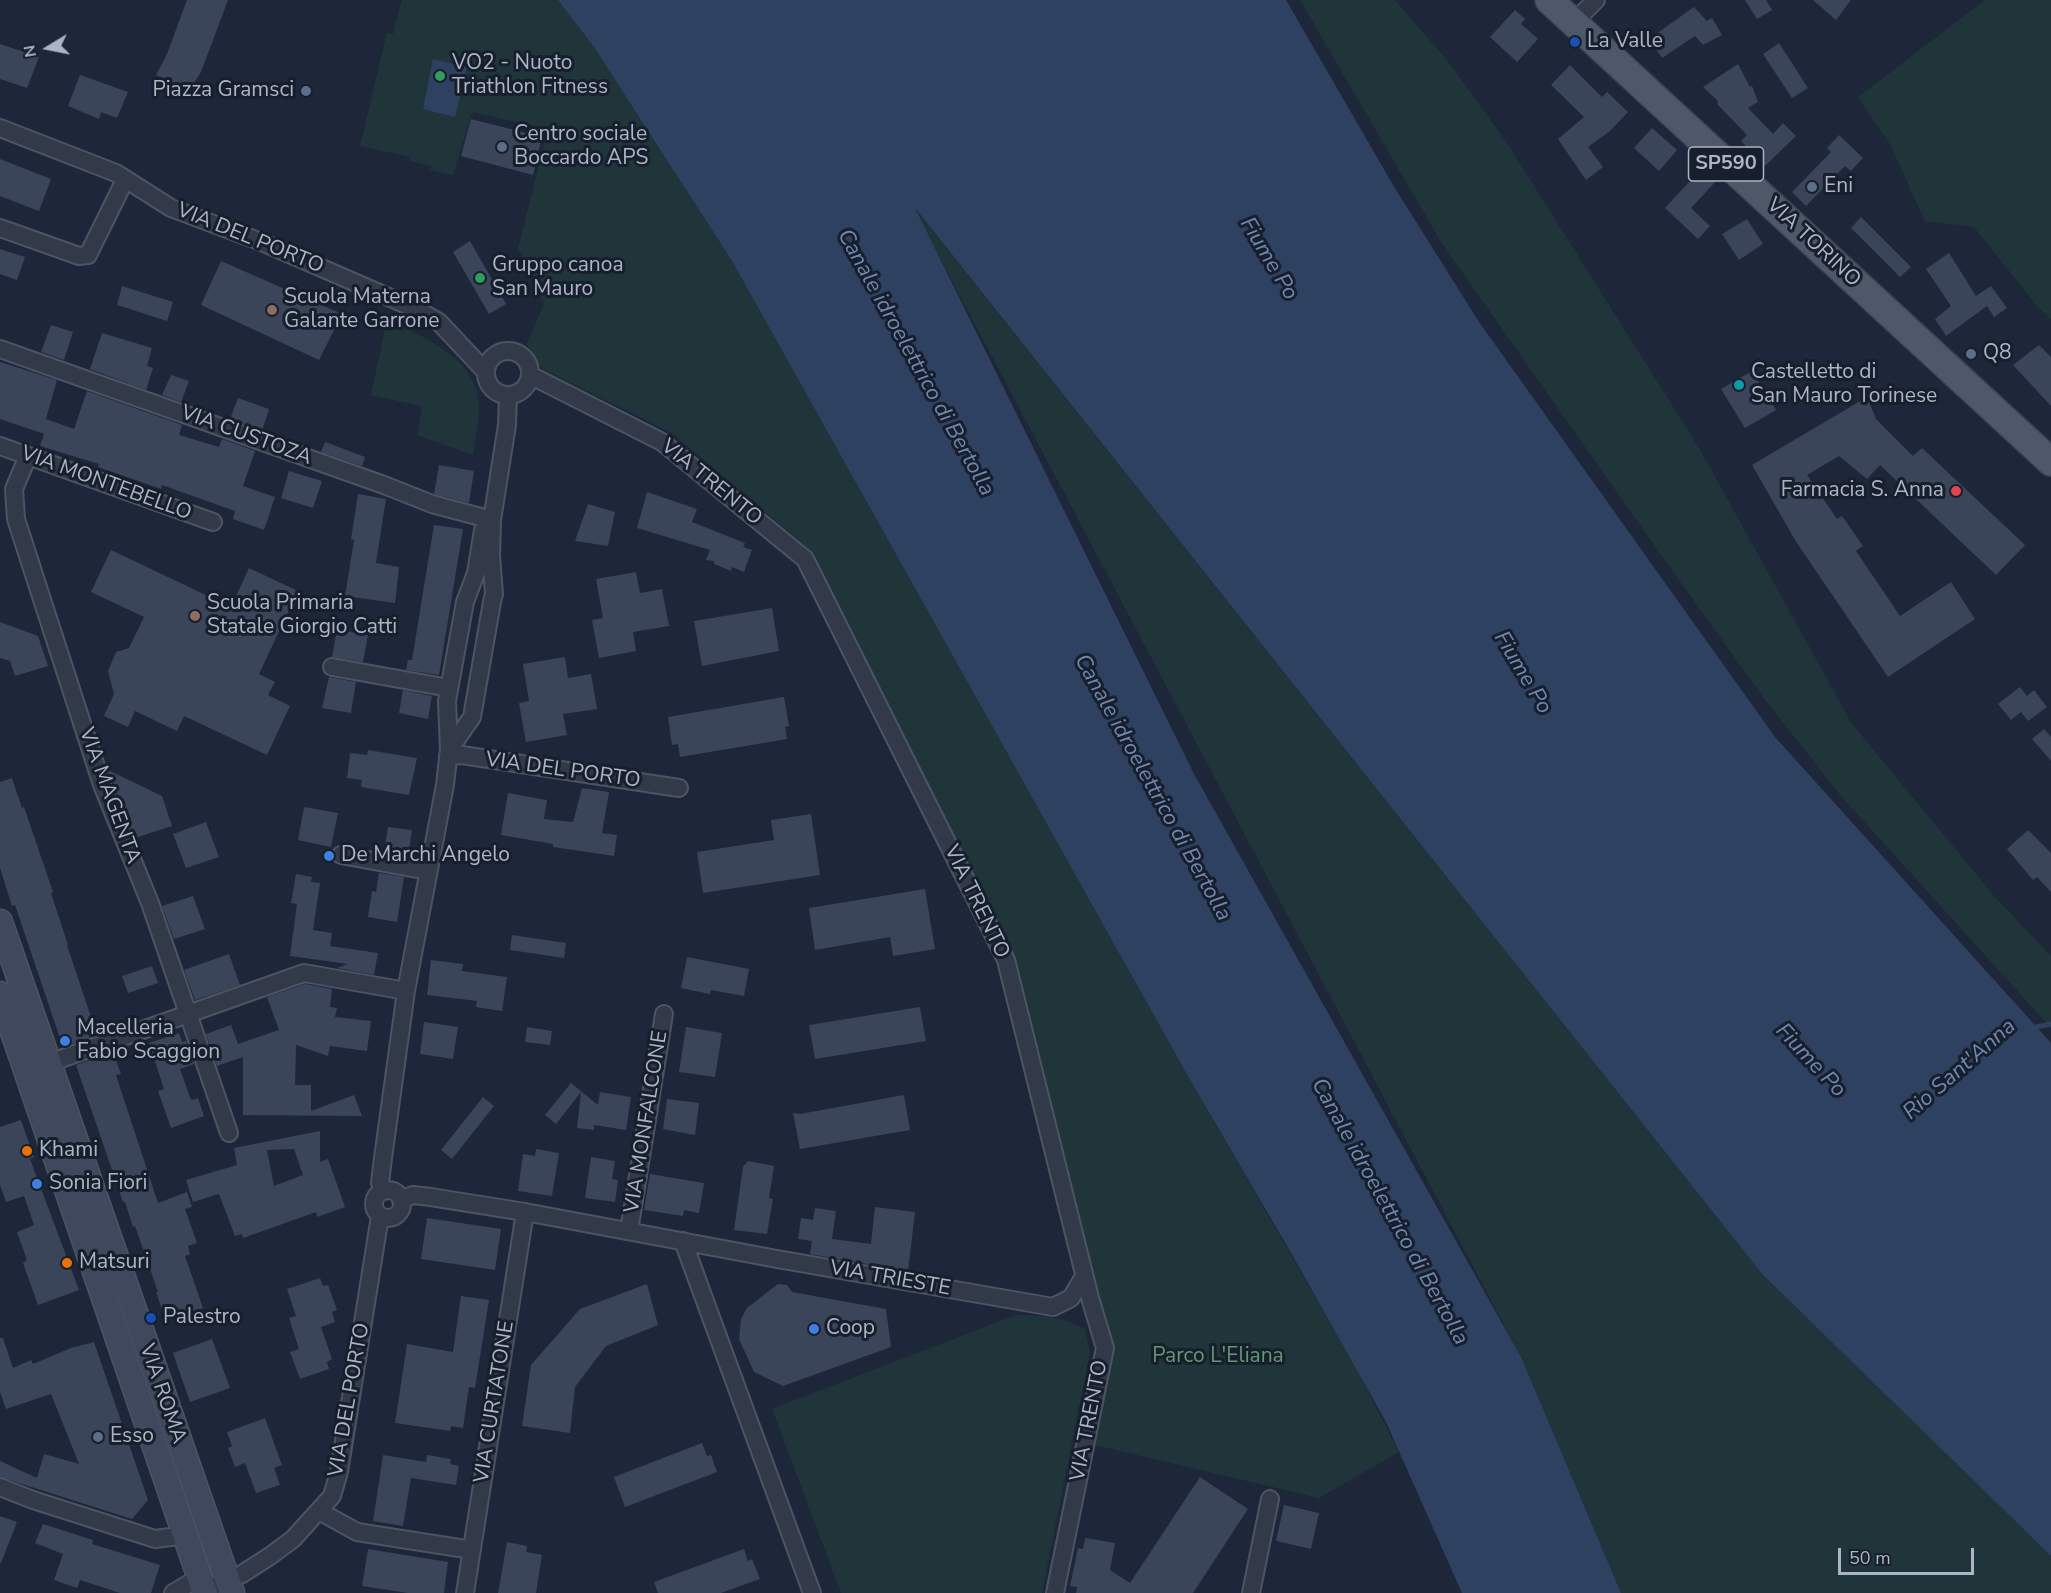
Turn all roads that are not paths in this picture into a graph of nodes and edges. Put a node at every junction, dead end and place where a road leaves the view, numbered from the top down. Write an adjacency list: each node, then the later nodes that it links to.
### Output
1 (1549, 0): 3 (main road, VIA TORINO / SP590)
2 (1596, 0): 3 (street)
3 (1573, 23): 13 (main road, VIA TORINO / SP590)
4 (0, 128): 5 (street, VIA DEL PORTO)
5 (125, 180): 6 (street); 8 (street, VIA DEL PORTO)
6 (0, 228)
7 (0, 349): 14 (street, VIA CUSTOZA)
8 (485, 372): 9 (street); 10 (street)
9 (530, 375): 10 (street); 38 (street, VIA TRENTO)
10 (508, 396): 14 (street, VIA DEL PORTO)
11 (0, 446): 12 (street, VIA MONTEBELLO)
12 (28, 456): 15 (street, VIA MONTEBELLO); 28 (street, VIA MAGENTA)
13 (2051, 462)
14 (492, 520): 16 (street, VIA DEL PORTO); 17 (street, VIA DEL PORTO)
15 (213, 522)
16 (467, 595): 17 (street); 19 (street, VIA DEL PORTO)
17 (492, 602): 20 (street, VIA DEL PORTO)
18 (332, 667): 19 (street)
19 (448, 694): 20 (street); 21 (street, VIA DEL PORTO)
20 (473, 709): 21 (street, VIA DEL PORTO)
21 (448, 753): 22 (street, VIA DEL PORTO); 24 (street, VIA DEL PORTO)
22 (679, 788)
23 (341, 855): 24 (street)
24 (428, 871): 26 (street, VIA DEL PORTO)
25 (0, 922): 30 (main road, VIA ROMA)
26 (406, 991): 28 (street); 32 (street, VIA DEL PORTO)
27 (0, 994): 42 (main road, VIA ROMA)
28 (189, 1014): 30 (street); 31 (street, VIA MAGENTA)
29 (664, 1014): 36 (street, VIA MONFALCONE)
30 (49, 1063): 45 (main road, VIA ROMA)
31 (229, 1133)
32 (384, 1191): 33 (street); 35 (street)
33 (401, 1200): 34 (street, VIA TRIESTE); 35 (street)
34 (525, 1212): 36 (street, VIA TRIESTE); 43 (street, VIA CURTATONE)
35 (380, 1216): 41 (street, VIA DEL PORTO)
36 (629, 1231): 37 (street, VIA TRIESTE)
37 (683, 1241): 38 (street, VIA TRIESTE); 48 (street)
38 (1084, 1276): 49 (street, VIA TRENTO)
39 (0, 1487): 42 (street)
40 (1270, 1499): 50 (street)
41 (319, 1511): 43 (street); 45 (street, VIA DEL PORTO)
42 (186, 1535): 44 (main road, VIA ROMA)
43 (472, 1550): 47 (street, VIA CURTATONE)
44 (203, 1587): 45 (street, VIA DEL PORTO); 46 (street, VIA DEL PORTO)
45 (229, 1587)
46 (173, 1593)
47 (465, 1593)
48 (812, 1593)
49 (1055, 1593)
50 (1251, 1593)

